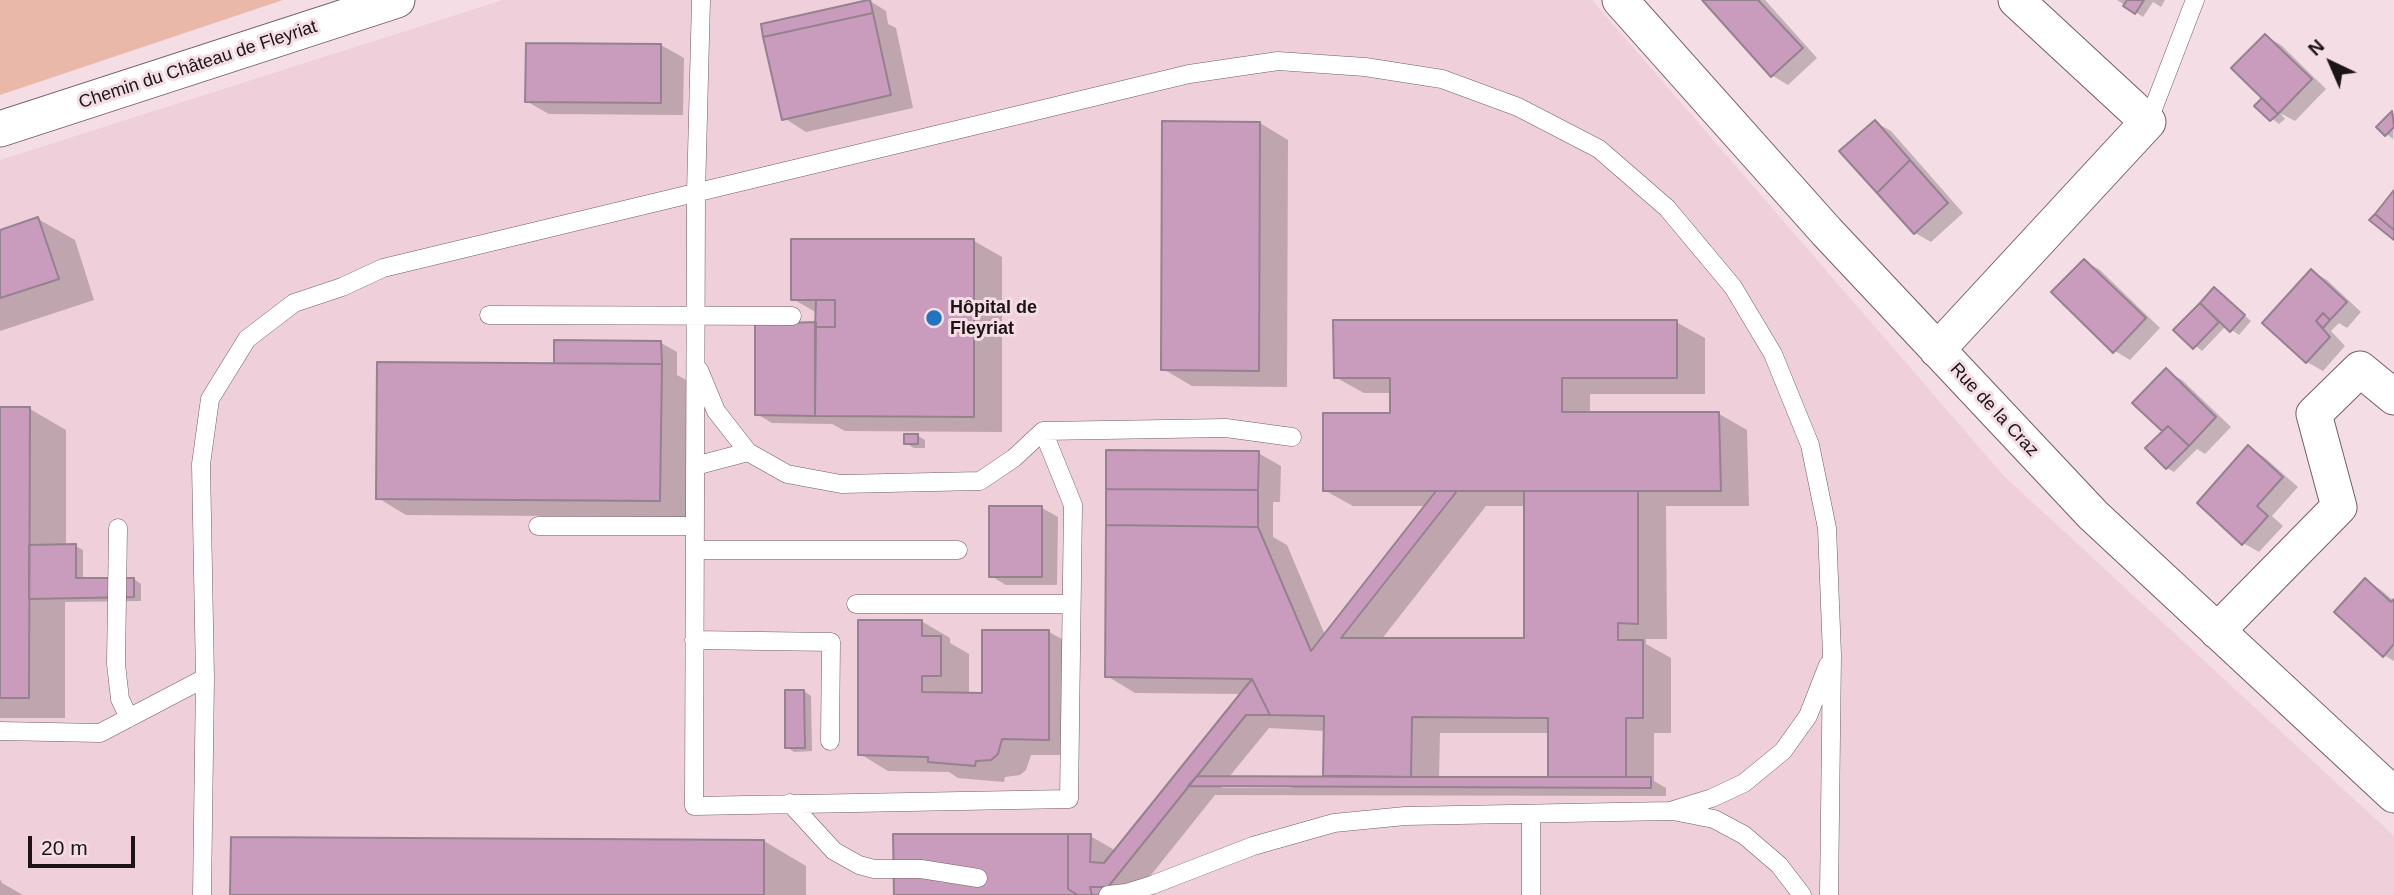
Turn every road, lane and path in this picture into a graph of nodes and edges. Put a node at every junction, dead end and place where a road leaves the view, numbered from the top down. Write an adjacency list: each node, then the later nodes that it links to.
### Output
1 (397, 0): 7 (street, Chemin du Château de Fleyriat)
2 (701, 0): 8 (lane)
3 (1620, 0): 12 (street, Rue de la Craz)
4 (2016, 0): 6 (street)
5 (2195, 0): 6 (lane)
6 (2148, 122): 12 (street)
7 (0, 129)
8 (696, 193): 10 (lane); 28 (lane); 29 (lane)
9 (489, 315): 10 (lane)
10 (696, 316): 11 (lane); 13 (lane)
11 (793, 316)
12 (1937, 350): 26 (street, Rue de la Craz)
13 (695, 361): 17 (lane); 18 (lane)
14 (2394, 397): 26 (street)
15 (1043, 431): 16 (lane); 17 (lane); 25 (lane)
16 (1292, 437)
17 (748, 452): 18 (lane)
18 (695, 466): 20 (lane)
19 (538, 526): 20 (lane)
20 (695, 526): 22 (lane)
21 (118, 528): 30 (lane)
22 (695, 550): 23 (lane); 27 (lane)
23 (958, 550)
24 (856, 604): 25 (lane)
25 (1072, 604): 34 (lane)
26 (2217, 631): 33 (street, Rue de la Craz)
27 (694, 640): 32 (lane); 34 (lane)
28 (1832, 655): 35 (lane); 42 (lane)
29 (205, 678): 30 (lane); 38 (lane)
30 (129, 718): 31 (lane)
31 (0, 731)
32 (830, 741)
33 (2394, 796)
34 (790, 803): 37 (lane)
35 (1670, 811): 36 (lane); 41 (lane)
36 (1531, 814): 39 (lane); 40 (lane)
37 (978, 878)
38 (202, 895)
39 (1108, 895)
40 (1531, 895)
41 (1802, 895)
42 (1829, 895)

